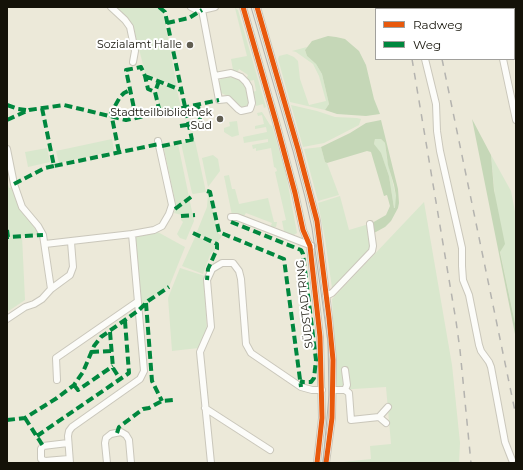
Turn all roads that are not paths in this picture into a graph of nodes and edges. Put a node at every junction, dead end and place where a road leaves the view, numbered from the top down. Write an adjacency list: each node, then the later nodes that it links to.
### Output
1 (111, 7): 9 (street)
2 (191, 7): 6 (street)
3 (215, 7): 6 (street)
4 (243, 7): 19 (street, SÜDSTADTRING)
5 (257, 7): 20 (street, SÜDSTADTRING)
6 (202, 10): 10 (street)
7 (425, 60): 36 (street)
8 (503, 60): 11 (street)
9 (133, 62)
10 (215, 76): 10 (street)
11 (516, 120)
12 (158, 141): 16 (street)
13 (7, 149): 18 (street)
14 (231, 217): 19 (street)
15 (370, 224): 22 (street)
16 (132, 234): 17 (street); 23 (street)
17 (72, 242): 18 (street); 21 (street)
18 (45, 244): 21 (street)
19 (310, 246): 20 (street); 27 (street, SÜDSTADTRING)
20 (320, 246): 22 (street, SÜDSTADTRING)
21 (51, 289): 24 (street)
22 (326, 296): 28 (street, SÜDSTADTRING)
23 (137, 302): 26 (street); 34 (street)
24 (7, 319)
25 (345, 370): 29 (street)
26 (57, 380)
27 (322, 390): 31 (street); 41 (street, SÜDSTADTRING)
28 (334, 390): 29 (street); 42 (street, SÜDSTADTRING)
29 (345, 390): 32 (street)
30 (388, 407): 32 (street)
31 (205, 408): 35 (street); 40 (street)
32 (379, 417): 33 (street)
33 (386, 423)
34 (68, 443): 37 (street); 37 (street)
35 (270, 450)
36 (512, 460)
37 (69, 461)
38 (107, 463): 39 (street)
39 (131, 463)
40 (210, 463)
41 (317, 463)
42 (326, 463)

